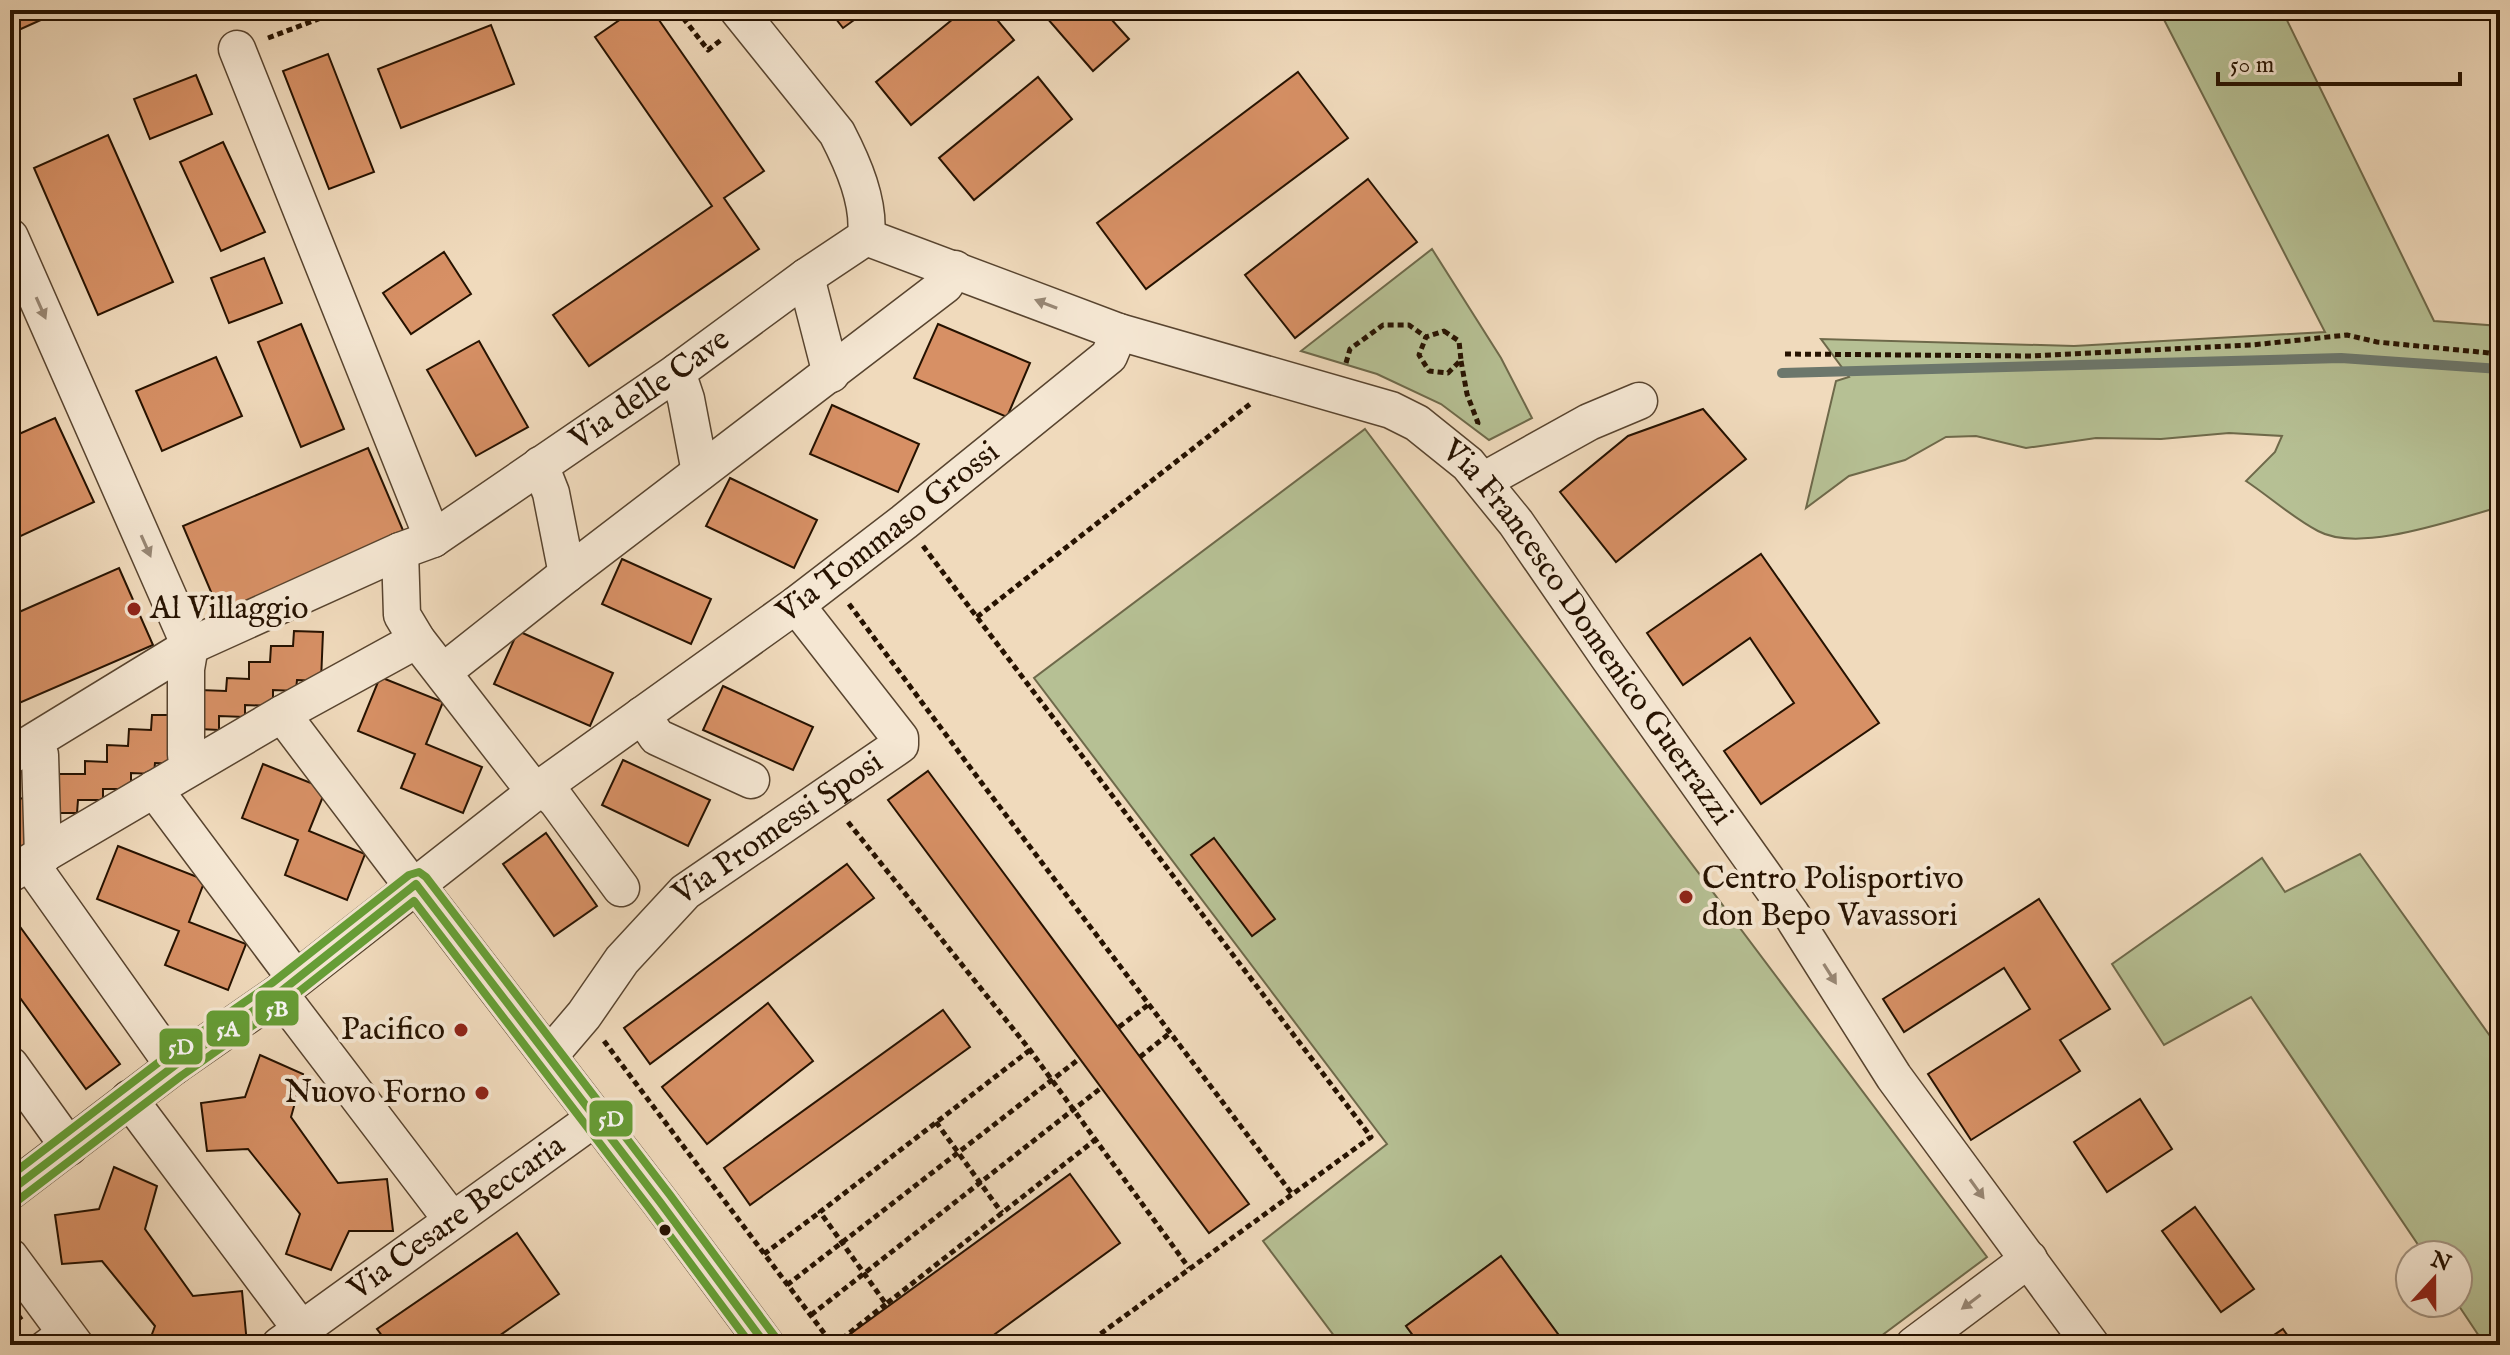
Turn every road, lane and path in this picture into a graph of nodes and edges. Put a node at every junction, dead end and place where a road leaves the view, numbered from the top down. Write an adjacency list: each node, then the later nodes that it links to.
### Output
1 (342, 10): 3 (path)
2 (738, 10): 5 (street)
3 (237, 49): 23 (street)
4 (10, 237): 29 (street, one-way to 29)
5 (866, 237): 6 (street); 7 (street, Via delle Cave)
6 (955, 269): 8 (street, one-way to 6); 14 (street)
7 (806, 277): 13 (street, Via delle Cave); 14 (street)
8 (1119, 332): 16 (street, Via Francesco Domenico Guerrazzi); 22 (street, Via Tommaso Grossi)
9 (1426, 337): 12 (path); 12 (path); 15 (path)
10 (1785, 354): 11 (path)
11 (2500, 354)
12 (1461, 360): 18 (path)
13 (677, 372): 19 (street, Via delle Cave); 20 (street)
14 (831, 374): 20 (street)
15 (1343, 376)
16 (1282, 379): 21 (street, Via Francesco Domenico Guerrazzi); 27 (path)
17 (1639, 401): 21 (street)
18 (1475, 432)
19 (540, 465): 23 (street, Via delle Cave); 24 (street)
20 (700, 472): 24 (street)
21 (1483, 481): 71 (street, Via Francesco Domenico Guerrazzi, one-way to 71)
22 (904, 522): 25 (street, Via Tommaso Grossi); 27 (path)
23 (416, 545): 28 (street); 29 (street, Via delle Cave)
24 (567, 574): 30 (street)
25 (830, 578): 26 (street, Via Tommaso Grossi); 43 (path)
26 (796, 605): 32 (street, Via Tommaso Grossi); 38 (street, Via Promessi Sposi)
27 (977, 617): 64 (path)
28 (417, 640): 30 (street); 31 (street)
29 (190, 646): 33 (street, Via delle Cave); 34 (street)
30 (443, 672): 37 (street)
31 (282, 714): 34 (street); 40 (street)
32 (642, 715): 35 (street); 37 (street, Via Tommaso Grossi)
33 (25, 755): 39 (street)
34 (191, 767): 36 (street)
35 (751, 780)
36 (154, 789): 39 (street); 42 (street)
37 (539, 790): 40 (street, Via Tommaso Grossi); 41 (street)
38 (827, 796): 44 (street, Via Promessi Sposi); 47 (path)
39 (27, 864): 52 (street)
40 (415, 885): 42 (street, Via Tommaso Grossi); 48 (street)
41 (621, 888)
42 (287, 986): 52 (street, Via Tommaso Grossi); 67 (street)
43 (1148, 1005): 45 (path); 46 (path)
44 (584, 1015): 48 (street, Via Promessi Sposi); 69 (path)
45 (1119, 1027)
46 (1170, 1033): 49 (path); 64 (path)
47 (1030, 1050): 53 (path); 58 (path)
48 (549, 1056): 57 (street)
49 (1140, 1057)
50 (1079, 1059): 53 (path)
51 (10, 1065): 60 (street)
52 (174, 1066): 55 (street, Via Tommaso Grossi)
53 (1051, 1080): 56 (path); 61 (path)
54 (1101, 1088): 56 (path)
55 (129, 1099): 60 (street, Via Tommaso Grossi); 77 (street)
56 (1073, 1110): 59 (path); 62 (path)
57 (595, 1118): 67 (street, Via Cesare Beccaria); 79 (street)
58 (936, 1122): 61 (path); 65 (path)
59 (1095, 1140): 66 (path); 72 (path)
60 (69, 1147): 63 (street, Via Tommaso Grossi)
61 (958, 1153): 62 (path); 68 (path)
62 (980, 1182): 66 (path); 73 (path)
63 (10, 1191)
64 (1292, 1194): 72 (path)
65 (820, 1212): 68 (path); 69 (path)
66 (1002, 1213): 75 (path)
67 (452, 1220): 77 (street, Via Cesare Beccaria)
68 (842, 1243): 73 (path); 74 (path)
69 (764, 1254): 74 (path)
70 (10, 1257): 78 (street)
71 (2029, 1259): 82 (street, one-way to 82); 83 (street, Via Francesco Domenico Guerrazzi)
72 (1189, 1269): 81 (path)
73 (864, 1273): 75 (path); 76 (path)
74 (787, 1285): 76 (path)
75 (886, 1304): 80 (path)
76 (811, 1315): 80 (path)
77 (291, 1337)
78 (57, 1339)
79 (766, 1345)
80 (834, 1345)
81 (1085, 1345)
82 (1914, 1345)
83 (2091, 1345)

